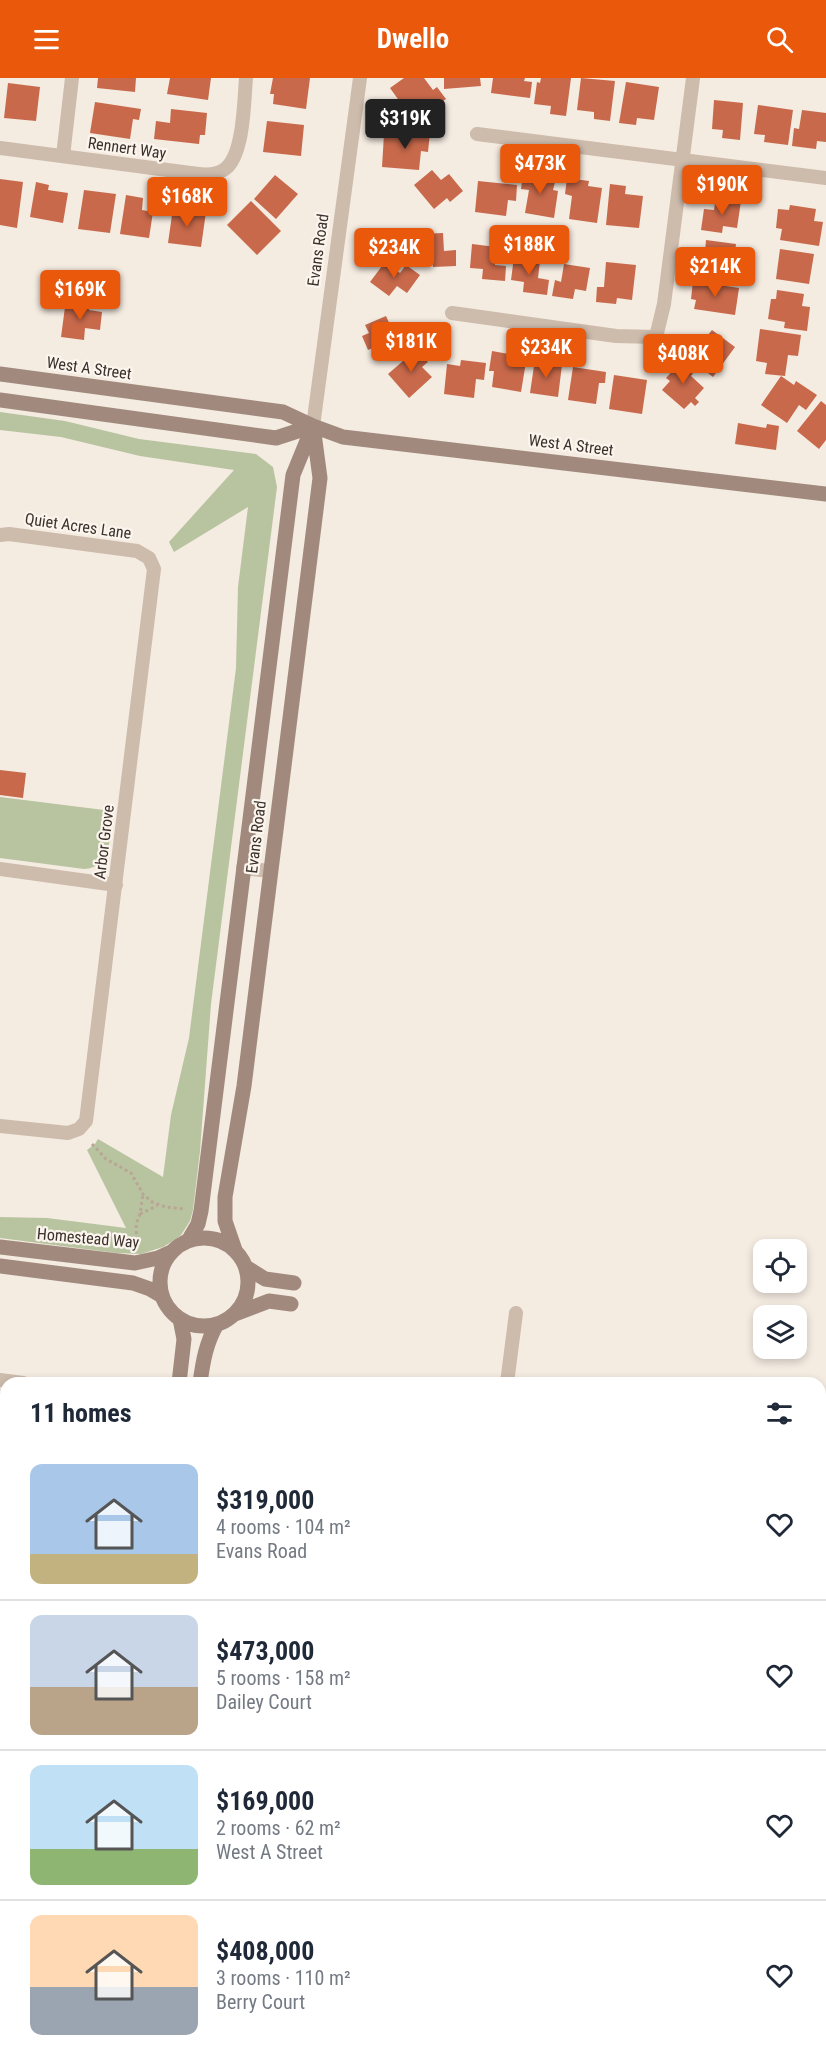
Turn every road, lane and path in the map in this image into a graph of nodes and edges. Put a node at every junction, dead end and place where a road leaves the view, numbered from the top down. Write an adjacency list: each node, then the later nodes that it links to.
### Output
1 (72, 78): 7 (street)
2 (246, 78): 7 (street, Rennert Way)
3 (360, 78): 13 (street, Evans Road)
4 (693, 78): 8 (street)
5 (477, 134): 8 (street)
6 (0, 148): 7 (street, Rennert Way)
7 (63, 156)
8 (681, 160): 9 (street); 10 (street)
9 (826, 178)
10 (452, 313)
11 (0, 374): 13 (street, West A Street)
12 (0, 400): 13 (street)
13 (313, 426): 14 (street, West A Street); 17 (street, Evans Road); 19 (street, Evans Road)
14 (826, 494)
15 (0, 535): 16 (street, Quiet Acres Lane)
16 (149, 558): 20 (street, Arbor Grove)
17 (243, 868): 19 (street); 27 (street, Evans Road)
18 (0, 869): 20 (street)
19 (270, 871): 30 (street, Evans Road)
20 (116, 885): 21 (street, Arbor Grove)
21 (0, 1126)
22 (92, 1144): 23 (path)
23 (143, 1194): 24 (path); 26 (path)
24 (158, 1205): 25 (path); 26 (path)
25 (184, 1209)
26 (140, 1214): 28 (path)
27 (188, 1241): 30 (street); 31 (street)
28 (136, 1246)
29 (0, 1247): 31 (street, Homestead Way)
30 (235, 1250): 33 (street)
31 (172, 1251): 35 (street)
32 (0, 1266): 35 (street)
33 (246, 1267): 34 (street); 38 (street)
34 (294, 1283)
35 (162, 1296): 39 (street)
36 (291, 1304): 38 (street)
37 (516, 1313): 43 (street)
38 (235, 1314): 40 (street)
39 (180, 1319): 40 (street); 41 (street)
40 (217, 1324): 42 (street)
41 (180, 1377)
42 (201, 1377)
43 (508, 1377)

